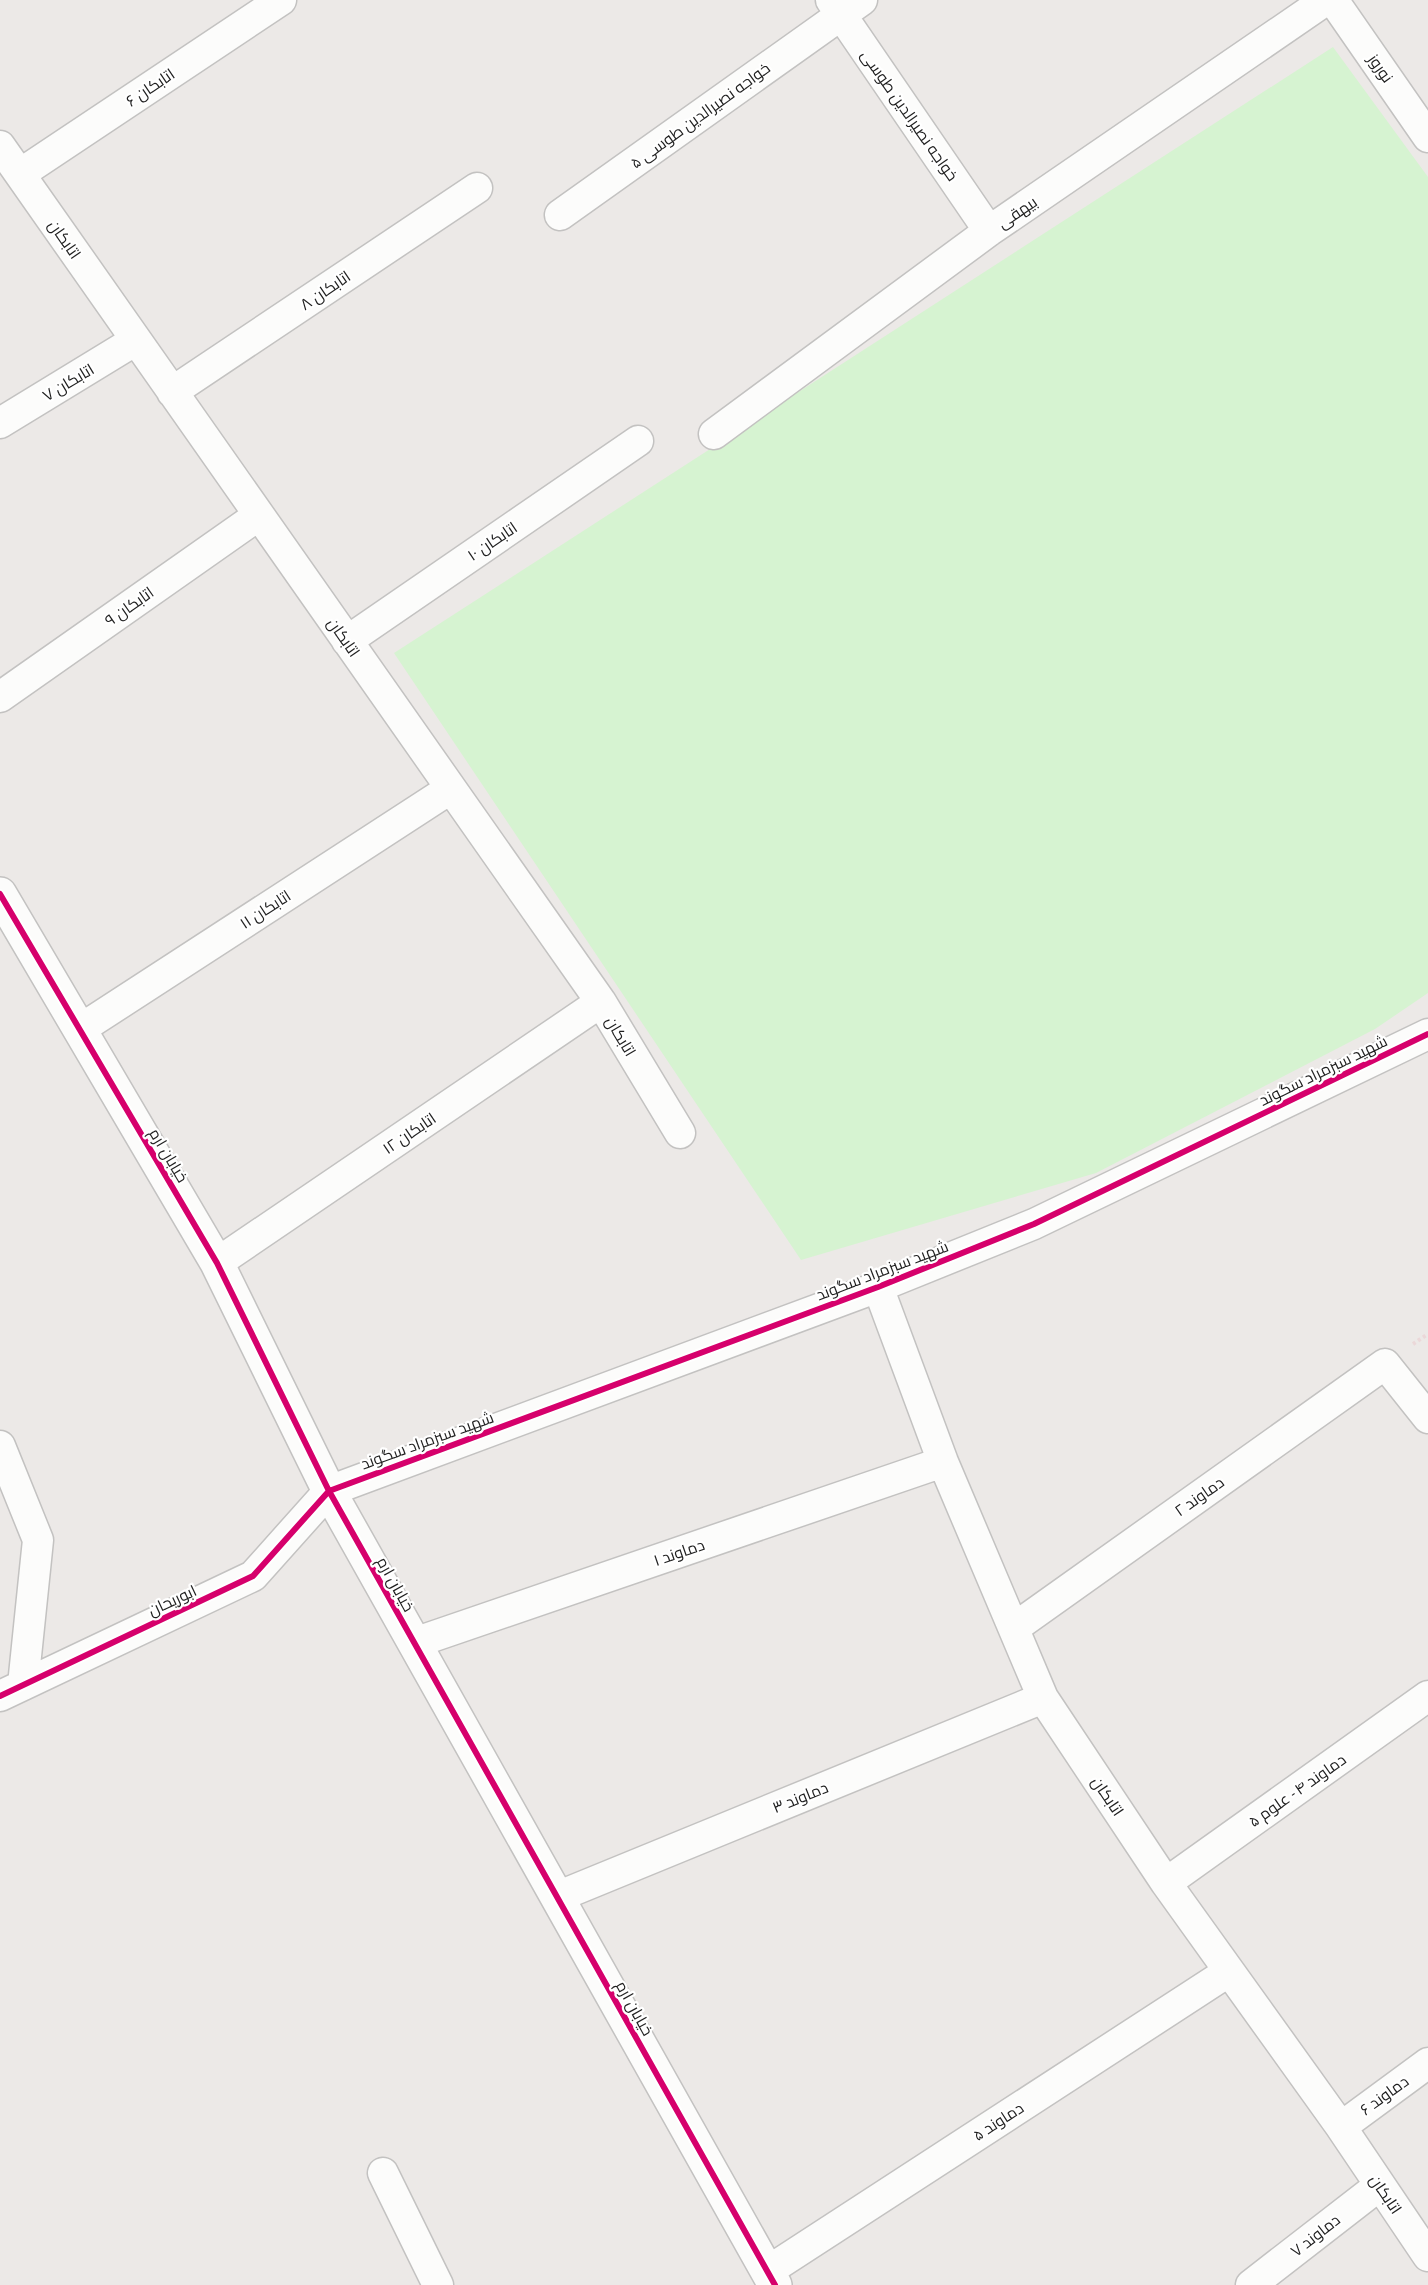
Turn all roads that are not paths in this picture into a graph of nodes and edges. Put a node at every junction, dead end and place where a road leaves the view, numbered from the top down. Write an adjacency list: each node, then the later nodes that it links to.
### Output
1 (281, 0): 7 (street, اتابکان ۶)
2 (1326, 0): 10 (street, بیهقی)
3 (1333, 0): 5 (street, نوروز)
4 (844, 5): 9 (street, خواجه نصیرالدین طوسی ۵); 10 (street, خواجه نصیرالدین طوسی)
5 (1428, 137)
6 (0, 146): 7 (street, اتابکان)
7 (20, 174): 11 (street, اتابکان)
8 (477, 188): 12 (street, اتابکان ۸)
9 (560, 215)
10 (989, 231): 14 (street, بیهقی)
11 (136, 340): 12 (street, اتابکان); 13 (street, اتابکان ۷)
12 (172, 392): 16 (street, اتابکان)
13 (0, 423)
14 (714, 434)
15 (638, 441): 17 (street, اتابکان ۱۰)
16 (259, 515): 17 (street, اتابکان); 18 (street, اتابکان ۹)
17 (347, 641): 19 (street, اتابکان)
18 (0, 697)
19 (450, 789): 21 (street, اتابکان); 22 (street, اتابکان ۱۱)
20 (2, 903): 22 (street, خیابان ارم)
21 (601, 1002): 24 (street, اتابکان); 25 (street, اتابکان ۱۲)
22 (79, 1030): 25 (street, خیابان ارم)
23 (1428, 1035): 26 (street, شهید سبزمراد سگوند)
24 (680, 1134)
25 (217, 1263): 30 (street, خیابان ارم)
26 (878, 1287): 29 (street, اتابکان); 30 (street, شهید سبزمراد سگوند)
27 (1428, 1418): 31 (street, دماوند ۲)
28 (0, 1446): 33 (street)
29 (943, 1462): 31 (street, اتابکان); 32 (street, دماوند ۱)
30 (328, 1491): 32 (street, خیابان ارم); 33 (street, ابوریحان)
31 (1014, 1628): 35 (street, اتابکان)
32 (414, 1643): 37 (street, خیابان ارم)
33 (12, 1691)
34 (1428, 1696): 36 (street, دماوند ۴ - علوم ۵)
35 (1043, 1698): 36 (street, اتابکان); 37 (street, دماوند ۳)
36 (1166, 1883): 38 (street, اتابکان)
37 (556, 1897): 44 (street, خیابان ارم)
38 (1228, 1972): 40 (street, اتابکان); 44 (street, دماوند ۵)
39 (1428, 2063): 40 (street, دماوند ۶)
40 (1341, 2127): 42 (street, اتابکان)
41 (383, 2173): 45 (street)
42 (1380, 2185): 43 (street, اتابکان); 46 (street, دماوند ۷)
43 (1428, 2256)
44 (772, 2278)
45 (438, 2285)
46 (1251, 2285)

